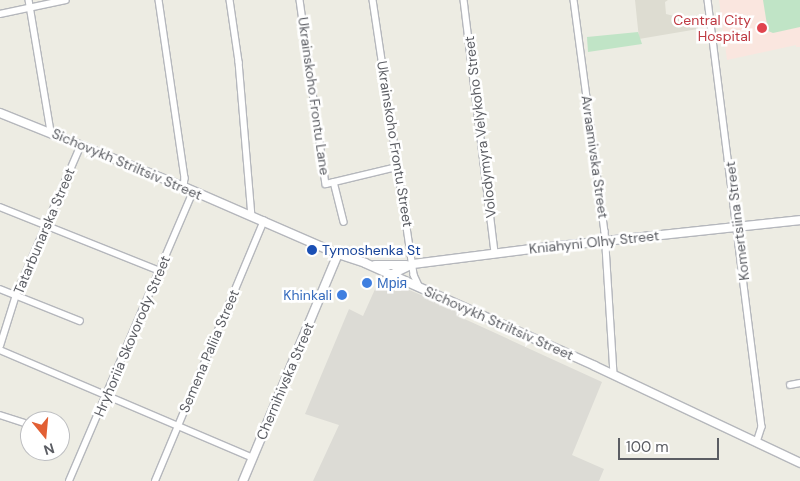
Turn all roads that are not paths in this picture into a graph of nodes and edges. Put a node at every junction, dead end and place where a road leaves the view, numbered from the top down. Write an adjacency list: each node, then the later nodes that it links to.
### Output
1 (29, 0): 10 (street)
2 (66, 0): 10 (street)
3 (159, 0): 17 (street)
4 (230, 0): 20 (street)
5 (300, 0): 16 (street, Ukrainskoho Frontu Lane)
6 (373, 0): 15 (street, Ukrainskoho Frontu Street)
7 (464, 0): 28 (street, Volodymyra Velykoho Street)
8 (574, 0): 26 (street, Avraamivska Street)
9 (708, 0): 25 (street, Komertsiina Street)
10 (30, 8): 11 (street); 13 (street)
11 (0, 14)
12 (0, 113): 13 (main road, Sichovykh Striltsiv Street)
13 (51, 132): 14 (main road, Sichovykh Striltsiv Street)
14 (81, 144): 17 (main road, Sichovykh Striltsiv Street); 24 (street, Tatarbunarska Street)
15 (397, 167): 16 (street, Ukrainskoho Frontu Lane); 30 (street, Ukrainskoho Frontu Street)
16 (334, 182): 23 (street, Ukrainskoho Frontu Lane)
17 (184, 187): 18 (main road, Sichovykh Striltsiv Street)
18 (193, 191): 20 (main road, Sichovykh Striltsiv Street); 31 (street, Hryhoriia Skovorody Street)
19 (0, 207): 24 (street)
20 (252, 216): 22 (main road, Sichovykh Striltsiv Street)
21 (800, 220): 25 (main road, Kniahyni Olhy Street)
22 (264, 222): 27 (main road, Sichovykh Striltsiv Street); 44 (street, Semena Paliia Street)
23 (344, 222)
24 (46, 224): 31 (street); 35 (street, Tatarbunarska Street)
25 (738, 227): 26 (main road, Kniahyni Olhy Street); 45 (street, Komertsiina Street)
26 (606, 240): 28 (main road, Kniahyni Olhy Street); 38 (street, Avraamivska Street)
27 (338, 254): 29 (main road, Sichovykh Striltsiv Street); 46 (main road, Chernihivska Street)
28 (495, 254): 30 (main road, Kniahyni Olhy Street)
29 (365, 263): 30 (main road); 32 (main road, Sichovykh Striltsiv Street)
30 (413, 264): 32 (main road, Kniahyni Olhy Street); 33 (street, Ukrainskoho Frontu Street)
31 (160, 271): 41 (street, Hryhoriia Skovorody Street)
32 (390, 275): 33 (main road, Sichovykh Striltsiv Street)
33 (420, 288): 38 (main road, Sichovykh Striltsiv Street)
34 (0, 289): 35 (street)
35 (16, 295): 36 (street); 37 (street, Tatarbunarska Street)
36 (80, 321)
37 (0, 348): 41 (street)
38 (614, 375): 45 (main road, Sichovykh Striltsiv Street)
39 (800, 383): 40 (street)
40 (790, 385)
41 (107, 395): 44 (street); 48 (street, Hryhoriia Skovorody Street)
42 (0, 415): 43 (street)
43 (20, 421)
44 (176, 425): 46 (street); 49 (street, Semena Paliia Street)
45 (757, 442): 47 (main road, Sichovykh Striltsiv Street)
46 (253, 458): 50 (main road, Chernihivska Street)
47 (800, 463)
48 (69, 481)
49 (155, 481)
50 (243, 481)

